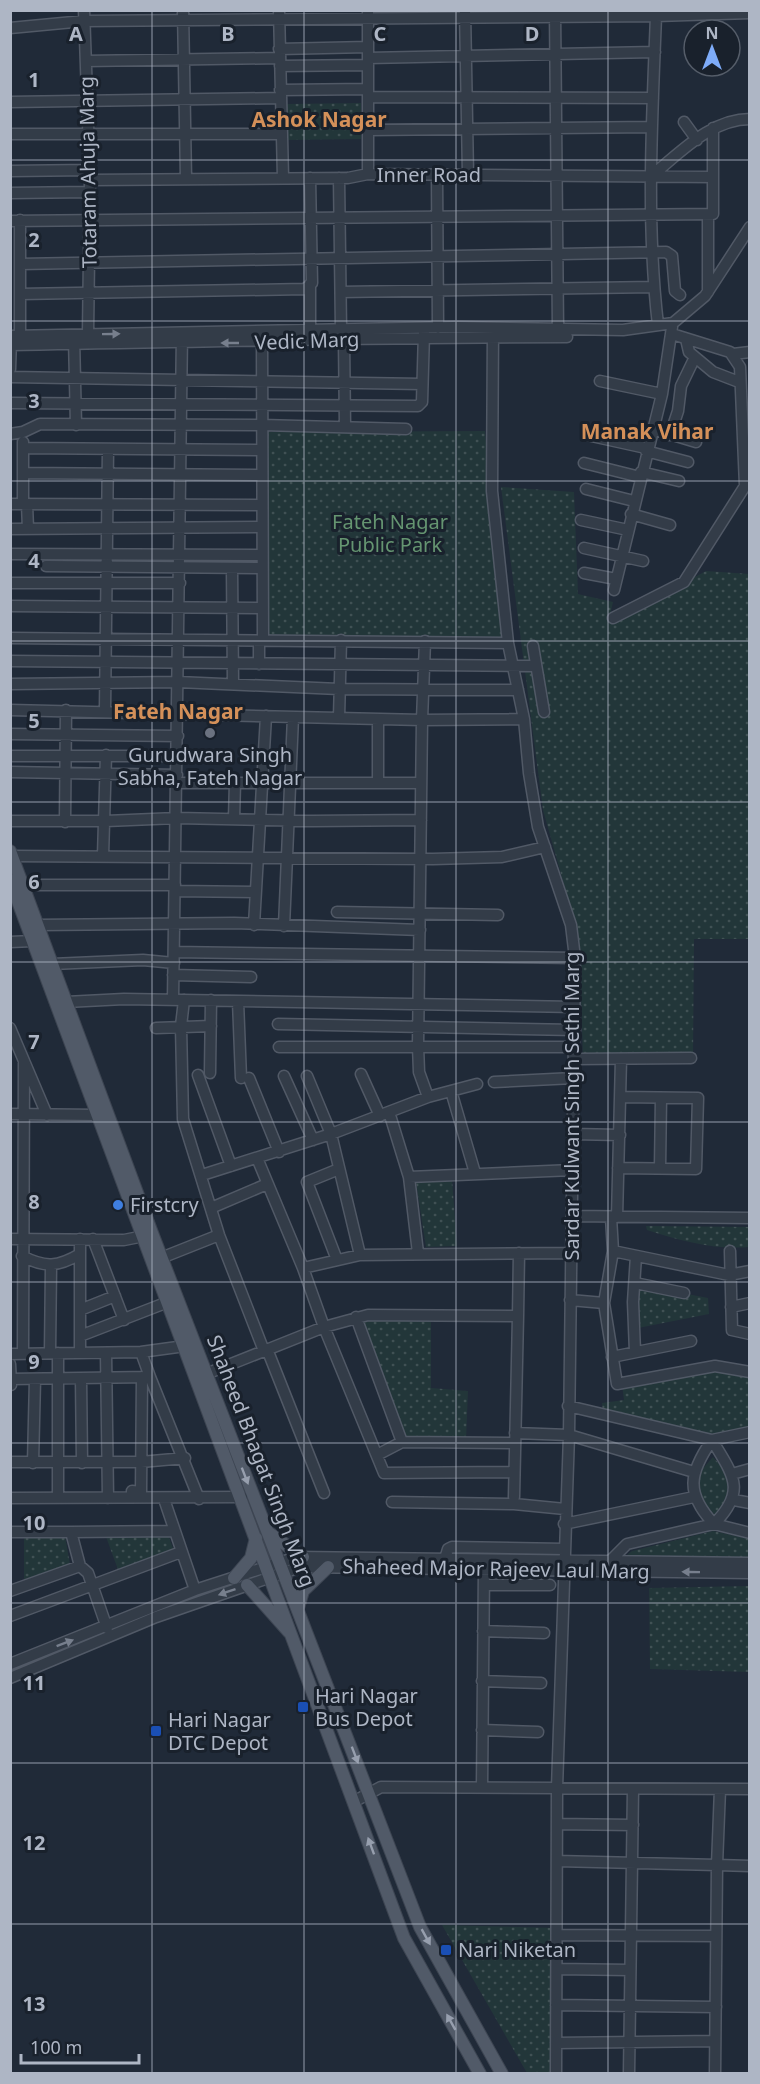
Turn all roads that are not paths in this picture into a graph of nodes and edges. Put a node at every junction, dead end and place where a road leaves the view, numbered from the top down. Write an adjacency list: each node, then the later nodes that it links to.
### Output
1 (678, 13): 2 (street); 10 (street)
2 (750, 13)
3 (465, 14): 4 (street); 6 (street); 14 (street)
4 (555, 14): 10 (street); 13 (street)
5 (317, 15): 6 (street); 9 (street)
6 (368, 15): 15 (street)
7 (84, 16): 8 (street); 11 (street); 18 (street, Totaram Ahuja Marg)
8 (183, 16): 9 (street); 17 (street)
9 (279, 16): 16 (street)
10 (656, 16): 12 (street)
11 (10, 28)
12 (655, 52): 13 (street); 24 (street)
13 (556, 54): 14 (street); 23 (street)
14 (466, 56): 15 (street); 21 (street)
15 (368, 57): 16 (street); 16 (street); 19 (street)
16 (280, 58): 17 (street); 20 (street)
17 (184, 59): 18 (street); 22 (street)
18 (86, 61): 25 (street, Totaram Ahuja Marg)
19 (368, 93): 20 (street); 21 (street); 33 (street)
20 (280, 94): 22 (street); 37 (street)
21 (466, 97): 23 (street); 31 (street)
22 (184, 98): 25 (street); 36 (street)
23 (555, 98): 24 (street); 29 (street)
24 (653, 98): 30 (street)
25 (88, 99): 26 (street); 35 (street, Totaram Ahuja Marg)
26 (10, 102)
27 (750, 119): 32 (street)
28 (684, 122): 38 (street)
29 (555, 127): 30 (street); 31 (street); 43 (street)
30 (652, 127): 44 (street)
31 (467, 128): 33 (street); 42 (street)
32 (713, 128): 38 (street); 45 (street)
33 (368, 130): 40 (street)
34 (10, 134): 35 (street)
35 (89, 134): 36 (street); 50 (street, Totaram Ahuja Marg)
36 (185, 134): 37 (street); 49 (street)
37 (282, 134): 46 (street)
38 (697, 140): 44 (street)
39 (10, 171): 50 (street)
40 (368, 174): 41 (street, Inner Road); 48 (street, Inner Road)
41 (437, 175): 42 (street, Inner Road); 55 (street)
42 (468, 176): 43 (street, Inner Road)
43 (556, 176): 44 (street, Inner Road); 54 (street)
44 (650, 177): 45 (street, Inner Road); 52 (street)
45 (713, 177): 53 (street)
46 (283, 178): 47 (street, Inner Road); 49 (street, Inner Road)
47 (310, 178): 48 (street, Inner Road); 57 (street)
48 (339, 178): 56 (street)
49 (186, 179): 50 (street, Inner Road)
50 (90, 181): 51 (street); 59 (street, Totaram Ahuja Marg)
51 (10, 193)
52 (650, 214): 53 (street); 54 (street); 61 (street)
53 (708, 214): 73 (street)
54 (558, 215): 55 (street); 62 (street)
55 (437, 216): 56 (street); 63 (street)
56 (339, 218): 57 (street); 65 (street)
57 (310, 219): 59 (street); 64 (street)
58 (15, 220): 59 (street); 67 (street)
59 (90, 222): 66 (street, Totaram Ahuja Marg)
60 (750, 227): 73 (street, Vedic Marg)
61 (652, 252): 62 (street); 69 (street); 76 (street)
62 (558, 253): 63 (street); 70 (street)
63 (437, 257): 65 (street); 71 (street)
64 (312, 260): 65 (street); 66 (street); 68 (street)
65 (341, 260): 72 (street)
66 (90, 263): 67 (street); 74 (street, Totaram Ahuja Marg)
67 (20, 264): 75 (street)
68 (310, 284): 74 (street); 82 (street)
69 (654, 287): 70 (street); 77 (street)
70 (556, 289): 71 (street); 80 (street)
71 (437, 291): 72 (street); 78 (street)
72 (341, 292): 86 (street)
73 (708, 292): 79 (street, Vedic Marg)
74 (89, 293): 75 (street); 85 (street, Totaram Ahuja Marg)
75 (20, 294): 89 (street)
76 (680, 295)
77 (658, 325): 79 (street, Vedic Marg); 81 (street, Vedic Marg)
78 (438, 328): 83 (street, Vedic Marg); 84 (street, Vedic Marg)
79 (672, 329): 91 (street); 104 (street)
80 (558, 330): 81 (street, Vedic Marg); 84 (street, Vedic Marg)
81 (602, 330): 84 (street, Vedic Marg)
82 (310, 331): 86 (street, Vedic Marg); 87 (street, Vedic Marg)
83 (424, 332): 84 (street, Vedic Marg); 86 (street, Vedic Marg); 103 (street)
84 (493, 333): 180 (street, Sardar Kulwant Singh Sethi Marg)
85 (88, 334): 88 (street, Vedic Marg, one-way to 88); 90 (street, Vedic Marg)
86 (343, 335): 87 (street, Vedic Marg); 102 (street)
87 (262, 337): 88 (street, Vedic Marg); 99 (street)
88 (182, 338): 90 (street, Vedic Marg); 98 (street)
89 (13, 339): 90 (street, Vedic Marg); 95 (street)
90 (74, 339): 97 (street)
91 (686, 339): 93 (street); 94 (street)
92 (750, 352): 93 (street)
93 (733, 354): 101 (street)
94 (695, 357): 101 (street); 119 (street)
95 (10, 369)
96 (10, 377): 97 (street)
97 (75, 378): 98 (street); 106 (street)
98 (182, 379): 99 (street); 107 (street)
99 (262, 381): 102 (street); 108 (street)
100 (600, 381): 104 (street)
101 (739, 382): 134 (street)
102 (345, 383): 103 (street); 109 (street)
103 (422, 384): 109 (street)
104 (662, 394): 115 (street)
105 (10, 403): 106 (street)
106 (76, 403): 107 (street); 110 (street)
107 (182, 404): 108 (street); 111 (street)
108 (262, 404): 109 (street); 112 (street)
109 (345, 405): 113 (street)
110 (76, 425): 111 (street); 116 (street)
111 (182, 425): 112 (street); 123 (street)
112 (262, 425): 113 (street); 124 (street)
113 (345, 427): 114 (street)
114 (406, 429)
115 (653, 429): 119 (street); 125 (street)
116 (23, 432): 117 (street); 121 (street)
117 (10, 434)
118 (587, 435): 125 (street)
119 (670, 435): 120 (street)
120 (696, 442)
121 (23, 448): 122 (street); 128 (street)
122 (108, 449): 123 (street); 129 (street)
123 (182, 449): 124 (street); 130 (street)
124 (262, 450): 132 (street)
125 (646, 450): 126 (street); 131 (street)
126 (688, 462)
127 (584, 463): 131 (street)
128 (24, 473): 129 (street); 138 (street)
129 (108, 474): 130 (street); 139 (street)
130 (181, 474): 132 (street); 140 (street)
131 (640, 474): 133 (street); 136 (street)
132 (262, 475): 141 (street)
133 (679, 481)
134 (747, 482): 172 (street)
135 (586, 489): 136 (street)
136 (634, 501): 142 (street)
137 (10, 504): 138 (street)
138 (25, 504): 139 (street); 148 (street)
139 (107, 504): 140 (street); 149 (street)
140 (181, 505): 141 (street); 145 (street)
141 (262, 505): 146 (street)
142 (631, 514): 144 (street); 150 (street)
143 (581, 520): 150 (street)
144 (670, 525)
145 (181, 527): 146 (street); 149 (street); 153 (street)
146 (262, 527): 155 (street)
147 (10, 529): 148 (street)
148 (28, 529): 149 (street)
149 (106, 529): 152 (street)
150 (627, 530): 156 (street)
151 (584, 548): 156 (street)
152 (105, 553): 153 (street); 154 (street); 159 (street)
153 (180, 553): 155 (street); 160 (street)
154 (10, 554)
155 (261, 555): 162 (street)
156 (621, 556): 157 (street); 163 (street)
157 (643, 561)
158 (46, 566): 159 (street)
159 (106, 567): 160 (street); 165 (street)
160 (180, 568): 161 (street); 166 (street)
161 (232, 568): 162 (street); 170 (street)
162 (262, 568): 171 (street)
163 (584, 573)
164 (10, 583): 165 (street)
165 (106, 583): 166 (street); 168 (street)
166 (180, 583): 169 (street)
167 (10, 606): 168 (street)
168 (104, 608): 169 (street); 174 (street)
169 (179, 608): 170 (street); 175 (street)
170 (233, 608): 171 (street); 176 (street)
171 (262, 608): 179 (street)
172 (613, 618)
173 (10, 638): 174 (street)
174 (104, 638): 175 (street); 183 (street)
175 (179, 638): 176 (street); 184 (street)
176 (233, 639): 179 (street); 185 (street)
177 (340, 640): 178 (street); 179 (street); 187 (street)
178 (425, 641): 180 (street); 189 (street)
179 (261, 643): 186 (street)
180 (508, 643): 190 (street, Sardar Kulwant Singh Sethi Marg)
181 (533, 646): 188 (street)
182 (10, 662): 183 (street)
183 (104, 662): 184 (street); 192 (street)
184 (179, 663): 185 (street); 191 (street)
185 (233, 663): 186 (street); 194 (street)
186 (259, 664): 187 (street)
187 (340, 665): 189 (street); 195 (street)
188 (536, 666): 190 (street); 202 (street)
189 (425, 667): 190 (street); 196 (street)
190 (514, 667): 197 (street, Sardar Kulwant Singh Sethi Marg)
191 (178, 682): 192 (street); 194 (street); 201 (street)
192 (105, 683): 193 (street); 200 (street)
193 (10, 684)
194 (233, 684): 195 (street)
195 (339, 689): 196 (street); 205 (street)
196 (423, 689): 197 (street); 208 (street)
197 (518, 690): 207 (street, Sardar Kulwant Singh Sethi Marg)
198 (10, 710): 199 (street)
199 (66, 710): 200 (street); 210 (street)
200 (105, 710): 201 (street)
201 (178, 712): 203 (street); 211 (street)
202 (544, 712)
203 (266, 716): 204 (street); 222 (street)
204 (292, 717): 205 (street); 220 (street)
205 (339, 718): 206 (street)
206 (378, 719): 208 (street); 223 (street)
207 (524, 719): 208 (street); 233 (street, Sardar Kulwant Singh Sethi Marg)
208 (422, 720): 224 (street)
209 (10, 734): 210 (street)
210 (65, 735): 211 (street); 214 (street)
211 (178, 736): 215 (street)
212 (106, 755): 214 (street); 215 (street); 218 (street)
213 (10, 756): 214 (street)
214 (66, 756): 217 (street)
215 (178, 756): 219 (street)
216 (10, 772): 217 (street)
217 (66, 773): 218 (street); 232 (street)
218 (106, 774): 219 (street); 229 (street)
219 (177, 779): 221 (street); 225 (street)
220 (289, 781): 222 (street); 223 (street); 227 (street)
221 (235, 782): 222 (street); 226 (street)
222 (264, 782): 230 (street)
223 (378, 782): 224 (street)
224 (421, 783): 228 (street)
225 (177, 818): 226 (street); 229 (street); 235 (street)
226 (234, 819): 230 (street)
227 (287, 820): 228 (street); 230 (street); 238 (street)
228 (421, 820): 239 (street)
229 (106, 821): 232 (street); 236 (street)
230 (259, 821): 237 (street)
231 (10, 822): 232 (street)
232 (65, 822)
233 (545, 847): 239 (street); 257 (street, Sardar Kulwant Singh Sethi Marg)
234 (11, 854): 236 (street); 241 (main road, Shaheed Bhagat Singh Marg)
235 (173, 855): 236 (street); 237 (street); 242 (street)
236 (103, 856)
237 (256, 857): 238 (street); 243 (street)
238 (287, 857): 239 (street); 251 (street)
239 (421, 859): 246 (street)
240 (10, 879): 244 (main road, Shaheed Bhagat Singh Marg)
241 (23, 885): 242 (street); 248 (main road, Shaheed Bhagat Singh Marg)
242 (175, 888): 243 (street); 249 (street)
243 (255, 892): 250 (street)
244 (14, 901): 253 (main road, Shaheed Bhagat Singh Marg)
245 (337, 912): 246 (street)
246 (420, 912): 247 (street); 252 (street)
247 (498, 915)
248 (38, 925): 249 (street); 258 (main road, Shaheed Bhagat Singh Marg)
249 (174, 925): 250 (street); 256 (street)
250 (254, 925): 251 (street)
251 (284, 926): 252 (street)
252 (420, 930): 255 (street)
253 (33, 941): 254 (street); 295 (main road, Shaheed Bhagat Singh Marg)
254 (10, 942)
255 (419, 956): 256 (street); 257 (street); 266 (street)
256 (174, 958): 258 (street); 259 (street)
257 (575, 958): 267 (street, Sardar Kulwant Singh Sethi Marg)
258 (52, 964): 265 (main road, Shaheed Bhagat Singh Marg)
259 (173, 975): 260 (street); 261 (street)
260 (251, 977)
261 (173, 1000): 262 (street); 265 (street)
262 (184, 1000): 263 (street); 269 (street)
263 (211, 1000): 264 (street); 270 (street)
264 (238, 1001): 266 (street); 300 (street)
265 (66, 1002): 315 (main road, Shaheed Bhagat Singh Marg)
266 (418, 1004): 267 (street); 271 (street)
267 (575, 1007): 274 (street, Sardar Kulwant Singh Sethi Marg)
268 (278, 1024): 271 (street)
269 (181, 1026): 270 (street); 273 (street); 308 (street)
270 (211, 1026): 302 (street)
271 (418, 1027): 274 (street); 275 (street)
272 (10, 1028): 280 (street)
273 (156, 1028)
274 (574, 1030): 277 (street, Sardar Kulwant Singh Sethi Marg)
275 (418, 1046): 276 (street); 277 (street); 288 (street)
276 (279, 1047)
277 (574, 1053): 279 (street); 284 (street, Sardar Kulwant Singh Sethi Marg)
278 (691, 1058): 279 (street)
279 (621, 1059): 289 (street)
280 (24, 1061): 292 (street); 294 (street)
281 (360, 1074): 293 (street)
282 (284, 1076): 299 (street)
283 (307, 1076): 296 (street)
284 (574, 1078): 285 (street); 297 (street, Sardar Kulwant Singh Sethi Marg)
285 (494, 1082)
286 (477, 1084): 287 (street)
287 (451, 1091): 288 (street); 307 (street)
288 (428, 1097): 293 (street)
289 (620, 1097): 290 (street); 298 (street)
290 (661, 1098): 304 (street); 304 (street)
291 (10, 1114): 292 (street)
292 (25, 1114): 294 (street); 318 (street)
293 (385, 1114): 296 (street); 309 (street)
294 (47, 1115): 295 (street)
295 (98, 1115): 315 (main road, Shaheed Bhagat Singh Marg)
296 (331, 1134): 299 (street); 305 (street)
297 (573, 1134): 298 (street); 306 (street, Sardar Kulwant Singh Sethi Marg)
298 (620, 1136): 303 (street)
299 (312, 1140): 300 (street)
300 (279, 1152): 301 (street)
301 (256, 1158): 302 (street); 310 (street)
302 (231, 1166): 308 (street)
303 (618, 1168): 304 (street); 313 (street)
304 (660, 1168)
305 (339, 1169): 327 (street); 331 (street)
306 (573, 1170): 307 (street); 312 (street, Sardar Kulwant Singh Sethi Marg)
307 (475, 1173): 309 (street)
308 (202, 1175): 311 (street)
309 (409, 1177): 323 (street)
310 (267, 1184): 311 (street); 333 (street)
311 (211, 1208): 316 (street)
312 (572, 1216): 313 (street); 325 (street, Sardar Kulwant Singh Sethi Marg)
313 (614, 1217): 314 (street); 321 (street)
314 (750, 1218)
315 (147, 1235): 320 (street); 330 (main road, Shaheed Bhagat Singh Marg); 340 (main road, Shaheed Bhagat Singh Marg)
316 (219, 1235): 330 (street); 353 (street)
317 (10, 1239): 318 (street)
318 (23, 1239): 319 (street); 329 (street)
319 (80, 1239): 320 (street); 326 (street)
320 (93, 1239): 338 (street)
321 (613, 1251): 328 (street); 341 (street)
322 (730, 1251): 335 (street)
323 (418, 1253): 324 (street); 327 (street)
324 (519, 1253): 325 (street); 345 (street)
325 (571, 1253): 339 (street, Sardar Kulwant Singh Sethi Marg)
326 (80, 1254): 332 (street); 344 (street)
327 (360, 1255): 331 (street)
328 (636, 1256): 335 (street); 336 (street)
329 (22, 1257): 332 (street); 356 (street)
330 (161, 1258): 364 (main road, Shaheed Bhagat Singh Marg)
331 (337, 1260): 333 (street)
332 (51, 1266): 357 (street)
333 (303, 1268): 348 (street)
334 (750, 1271): 335 (street)
335 (729, 1275): 343 (street)
336 (635, 1283): 337 (street); 355 (street)
337 (684, 1293)
338 (115, 1296): 344 (street); 347 (street)
339 (570, 1300): 341 (street); 372 (street, Sardar Kulwant Singh Sethi Marg)
340 (168, 1302): 347 (street); 352 (main road, Shaheed Bhagat Singh Marg)
341 (604, 1303): 361 (street)
342 (750, 1303): 343 (street)
343 (731, 1306): 349 (street)
344 (80, 1310): 350 (street)
345 (518, 1316): 346 (street); 375 (street)
346 (356, 1317): 348 (street); 377 (street)
347 (124, 1320): 350 (street)
348 (324, 1327): 353 (street); 378 (street)
349 (750, 1334)
350 (80, 1336): 358 (street)
351 (691, 1341): 355 (street)
352 (185, 1346): 354 (street); 391 (main road, Shaheed Bhagat Singh Marg)
353 (266, 1350): 364 (street); 390 (street)
354 (141, 1352): 359 (street); 365 (street)
355 (635, 1352): 361 (street)
356 (23, 1353): 357 (street); 360 (street)
357 (54, 1353): 358 (street); 366 (street)
358 (80, 1353): 359 (street)
359 (106, 1353): 368 (street)
360 (10, 1354)
361 (612, 1357): 363 (street)
362 (10, 1364): 369 (street)
363 (750, 1372)
364 (206, 1374): 410 (main road, Shaheed Bhagat Singh Marg, one-way to 410)
365 (146, 1377): 368 (street); 379 (street); 382 (street)
366 (58, 1378): 367 (street); 370 (street); 384 (street)
367 (81, 1378): 368 (street); 385 (street)
368 (106, 1378): 380 (street)
369 (11, 1379): 370 (street); 371 (street)
370 (35, 1379): 383 (street)
371 (10, 1384)
372 (568, 1406): 374 (street, Sardar Kulwant Singh Sethi Marg); 376 (street)
373 (750, 1432): 376 (street)
374 (569, 1436): 375 (street); 388 (street); 403 (street, Sardar Kulwant Singh Sethi Marg)
375 (515, 1438): 377 (street); 387 (street)
376 (712, 1440): 388 (street); 389 (street)
377 (402, 1442): 378 (street)
378 (377, 1455): 387 (street)
379 (185, 1458): 382 (street); 399 (street)
380 (108, 1461): 382 (street); 385 (street); 396 (street)
381 (10, 1462): 383 (street)
382 (141, 1462): 397 (street)
383 (33, 1463): 384 (street)
384 (58, 1463): 385 (street); 395 (street)
385 (82, 1463)
386 (750, 1469): 389 (street)
387 (514, 1472): 392 (street)
388 (694, 1472): 393 (street)
389 (732, 1474): 400 (street)
390 (324, 1493)
391 (242, 1497): 399 (street); 410 (main road, Shaheed Bhagat Singh Marg)
392 (514, 1497)
393 (694, 1497): 404 (street); 405 (street)
394 (10, 1498): 395 (street)
395 (58, 1498): 396 (street)
396 (108, 1498): 397 (street)
397 (132, 1498): 398 (street)
398 (164, 1499): 399 (street); 406 (street)
399 (199, 1499)
400 (734, 1500): 402 (street); 405 (street)
401 (392, 1502): 403 (street)
402 (750, 1503)
403 (565, 1509): 404 (street, Sardar Kulwant Singh Sethi Marg)
404 (564, 1524): 411 (street, Sardar Kulwant Singh Sethi Marg)
405 (714, 1524): 409 (street); 415 (street)
406 (174, 1531): 408 (street); 412 (street)
407 (10, 1532): 408 (street)
408 (70, 1532): 417 (street)
409 (750, 1533)
410 (263, 1534): 413 (main road); 420 (main road, Shaheed Bhagat Singh Marg); 423 (main road)
411 (564, 1549): 414 (street); 418 (street, Sardar Kulwant Singh Sethi Marg)
412 (181, 1552): 424 (street); 428 (street)
413 (303, 1557): 414 (street, Shaheed Major Rajeev Laul Marg); 420 (street, Shaheed Major Rajeev Laul Marg)
414 (446, 1559): 418 (street, Shaheed Major Rajeev Laul Marg)
415 (610, 1560): 416 (street, Shaheed Major Rajeev Laul Marg); 418 (street, Shaheed Major Rajeev Laul Marg)
416 (750, 1563)
417 (80, 1566): 424 (street); 429 (street)
418 (563, 1566): 421 (street, Shaheed Major Rajeev Laul Marg); 422 (street, Shaheed Major Rajeev Laul Marg, one-way to 418); 445 (street, Sardar Kulwant Singh Sethi Marg)
419 (328, 1567): 420 (street, Shaheed Major Rajeev Laul Marg); 421 (street, Shaheed Major Rajeev Laul Marg); 430 (main road)
420 (276, 1569): 423 (street, Shaheed Major Rajeev Laul Marg); 426 (street, Shaheed Major Rajeev Laul Marg); 430 (main road, Shaheed Bhagat Singh Marg); 435 (main road, Shaheed Bhagat Singh Marg)
421 (484, 1569): 425 (street)
422 (750, 1573)
423 (234, 1578): 428 (street, Shaheed Major Rajeev Laul Marg)
424 (92, 1584): 431 (street); 432 (street)
425 (484, 1584): 427 (street); 433 (street)
426 (247, 1585): 435 (main road); 438 (street, Shaheed Major Rajeev Laul Marg, one-way to 438)
427 (550, 1585)
428 (195, 1590): 432 (street, Shaheed Major Rajeev Laul Marg)
429 (10, 1591)
430 (298, 1609): 437 (main road, Shaheed Bhagat Singh Marg)
431 (10, 1616)
432 (107, 1628): 436 (street, Shaheed Major Rajeev Laul Marg, one-way to 432)
433 (483, 1631): 434 (street); 440 (street)
434 (544, 1633)
435 (292, 1635): 439 (main road, Shaheed Bhagat Singh Marg)
436 (10, 1664)
437 (322, 1670): 439 (street); 449 (main road, Shaheed Bhagat Singh Marg, one-way to 449)
438 (10, 1678)
439 (307, 1678): 450 (main road, Shaheed Bhagat Singh Marg)
440 (482, 1681): 441 (street); 442 (street)
441 (541, 1683)
442 (482, 1730): 443 (street); 444 (street)
443 (538, 1731)
444 (482, 1788): 445 (street); 449 (street)
445 (557, 1788): 446 (street); 451 (street, Sardar Kulwant Singh Sethi Marg)
446 (633, 1789): 447 (street); 452 (street)
447 (720, 1789): 448 (street); 455 (street)
448 (750, 1789)
449 (368, 1792): 450 (street); 469 (main road, Shaheed Bhagat Singh Marg, one-way to 469)
450 (354, 1801): 468 (main road, Shaheed Bhagat Singh Marg, one-way to 450)
451 (557, 1824): 452 (street); 453 (street, Sardar Kulwant Singh Sethi Marg)
452 (633, 1825): 454 (street)
453 (557, 1860): 454 (street); 457 (street, Sardar Kulwant Singh Sethi Marg)
454 (632, 1864): 455 (street); 458 (street)
455 (717, 1866): 456 (street); 459 (street)
456 (750, 1866)
457 (557, 1935): 458 (street); 460 (street, Sardar Kulwant Singh Sethi Marg)
458 (631, 1935): 459 (street); 461 (street)
459 (716, 1936): 464 (street)
460 (557, 1969): 461 (street); 462 (street, Sardar Kulwant Singh Sethi Marg)
461 (630, 1970): 463 (street)
462 (556, 2005): 463 (street); 467 (street, Sardar Kulwant Singh Sethi Marg)
463 (629, 2006): 464 (street); 466 (street)
464 (716, 2007): 465 (street)
465 (715, 2041): 466 (street); 472 (street)
466 (629, 2042): 467 (street); 471 (street)
467 (556, 2043): 470 (street, Sardar Kulwant Singh Sethi Marg)
468 (480, 2073)
469 (502, 2073)
470 (556, 2073)
471 (629, 2073)
472 (715, 2073)

